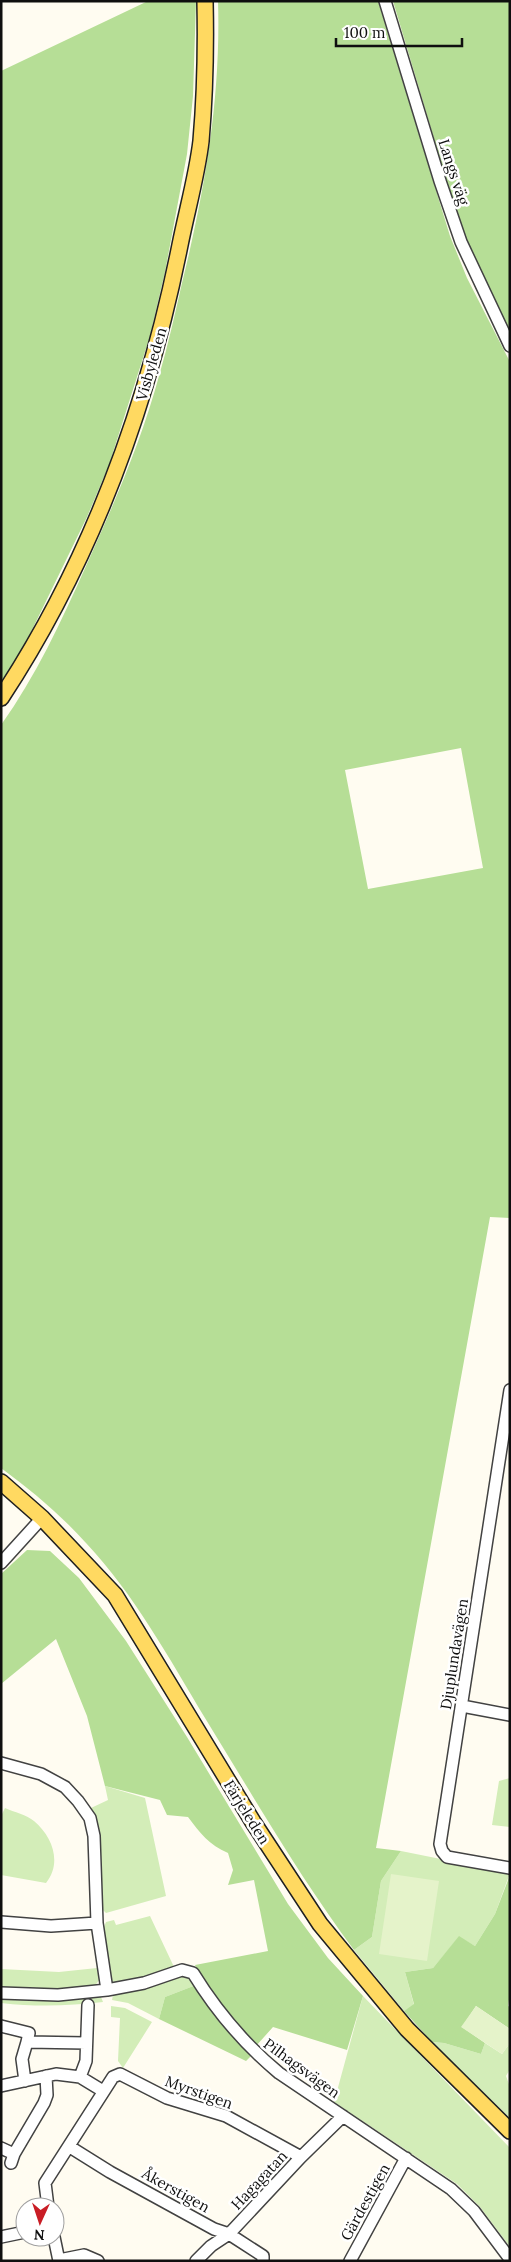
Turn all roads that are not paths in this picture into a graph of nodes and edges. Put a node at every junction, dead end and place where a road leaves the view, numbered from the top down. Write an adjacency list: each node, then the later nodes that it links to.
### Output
1 (205, 1): 4 (main road, Visbyleden)
2 (385, 1): 3 (street, Langs väg)
3 (510, 346)
4 (1, 698)
5 (510, 1390): 9 (street, Djuplundavägen)
6 (1, 1482): 7 (main road, Färjeleden)
7 (42, 1518): 8 (street); 27 (main road, Färjeleden)
8 (1, 1563)
9 (462, 1706): 10 (street); 12 (street, Djuplundavägen)
10 (510, 1715)
11 (1, 1762): 14 (street)
12 (510, 1868)
13 (1, 1922): 14 (street)
14 (97, 1923): 15 (street)
15 (106, 1990): 16 (street, Pilhagsvägen); 26 (street, Pilhagsvägen)
16 (1, 1993)
17 (88, 2005): 20 (street)
18 (1, 2026): 19 (street)
19 (27, 2042): 20 (street); 23 (street)
20 (86, 2043): 22 (street)
21 (46, 2076): 22 (street); 23 (street); 29 (street)
22 (80, 2077): 25 (street)
23 (25, 2081): 24 (street)
24 (1, 2086)
25 (103, 2091): 28 (street, Myrstigen); 30 (street, Myrstigen)
26 (342, 2116): 30 (street, Hagagatan); 31 (street, Pilhagsvägen)
27 (510, 2132)
28 (70, 2147): 32 (street, Myrstigen); 34 (street, Åkerstigen)
29 (1, 2148)
30 (300, 2157): 34 (street, Hagagatan)
31 (406, 2158): 37 (street, Pilhagsvägen); 42 (street, Gärdestigen)
32 (47, 2197)
33 (15, 2234): 35 (street)
34 (229, 2234): 40 (street, Hagagatan); 41 (street, Åkerstigen)
35 (1, 2237)
36 (56, 2247): 38 (street)
37 (510, 2259)
38 (59, 2260): 39 (street)
39 (98, 2261)
40 (196, 2261)
41 (263, 2261)
42 (350, 2261)

